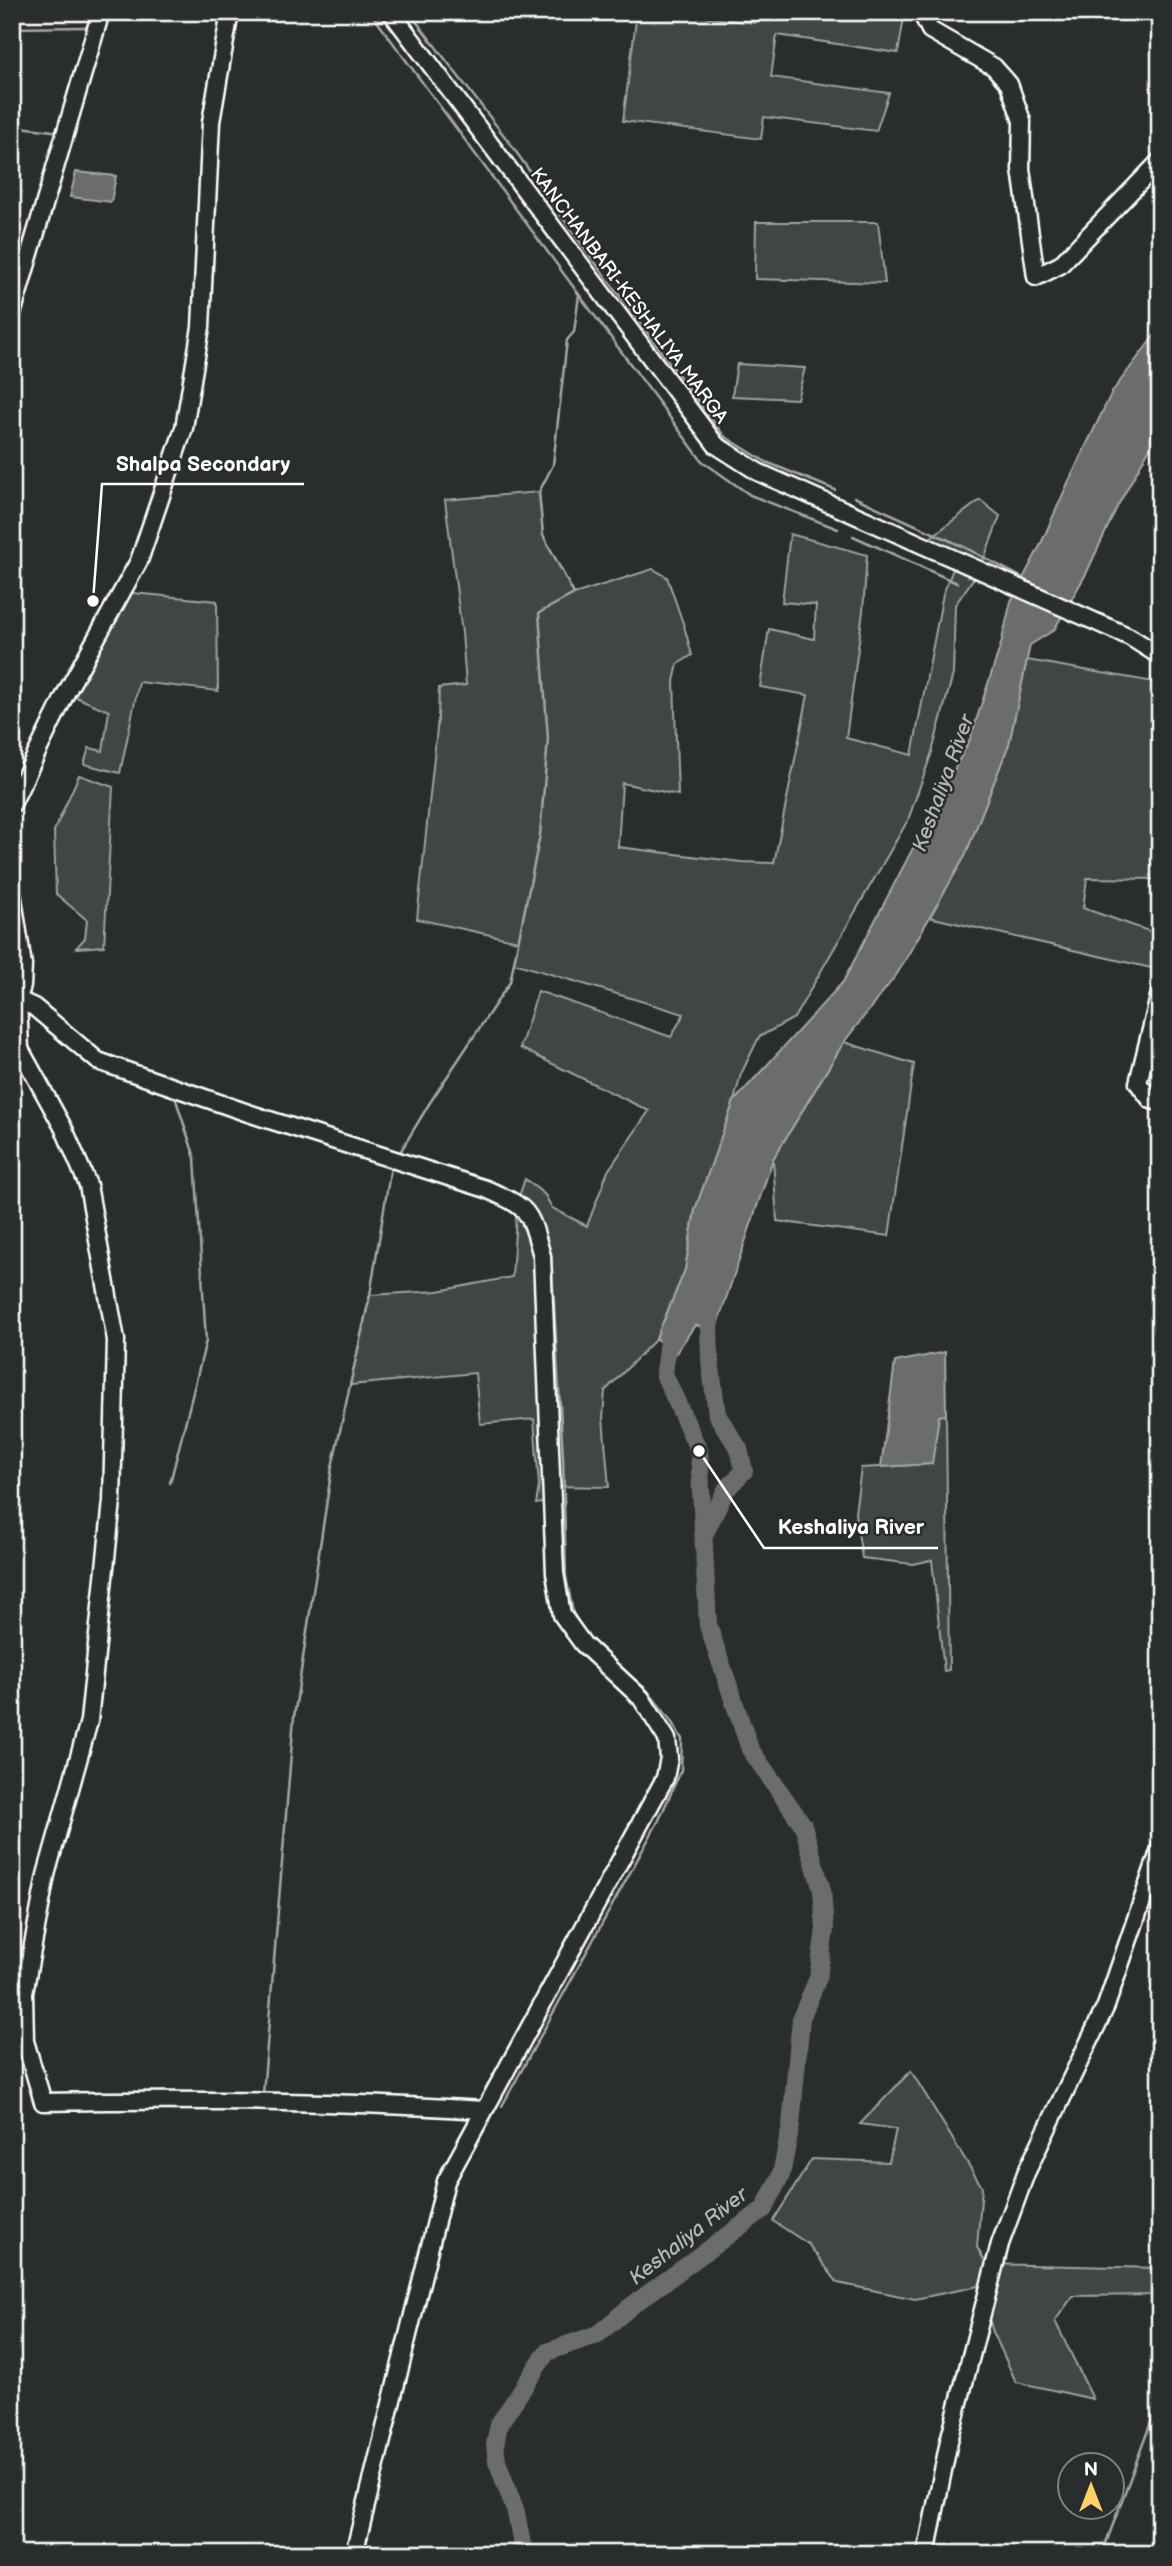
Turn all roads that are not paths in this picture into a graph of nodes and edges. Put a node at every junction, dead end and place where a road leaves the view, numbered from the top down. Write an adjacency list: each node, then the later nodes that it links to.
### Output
1 (101, 12): 6 (street)
2 (230, 12): 8 (street)
3 (391, 12): 7 (street, KANCHANBARI-KESHALIYA MARGA)
4 (921, 12): 5 (street)
5 (1160, 161)
6 (12, 314)
7 (1160, 656)
8 (12, 804)
9 (12, 892): 11 (street)
10 (1160, 993): 12 (street)
11 (18, 994): 14 (street); 14 (street)
12 (1160, 1102)
13 (1160, 1849): 16 (street)
14 (484, 2110): 15 (street)
15 (354, 2554)
16 (926, 2554)

